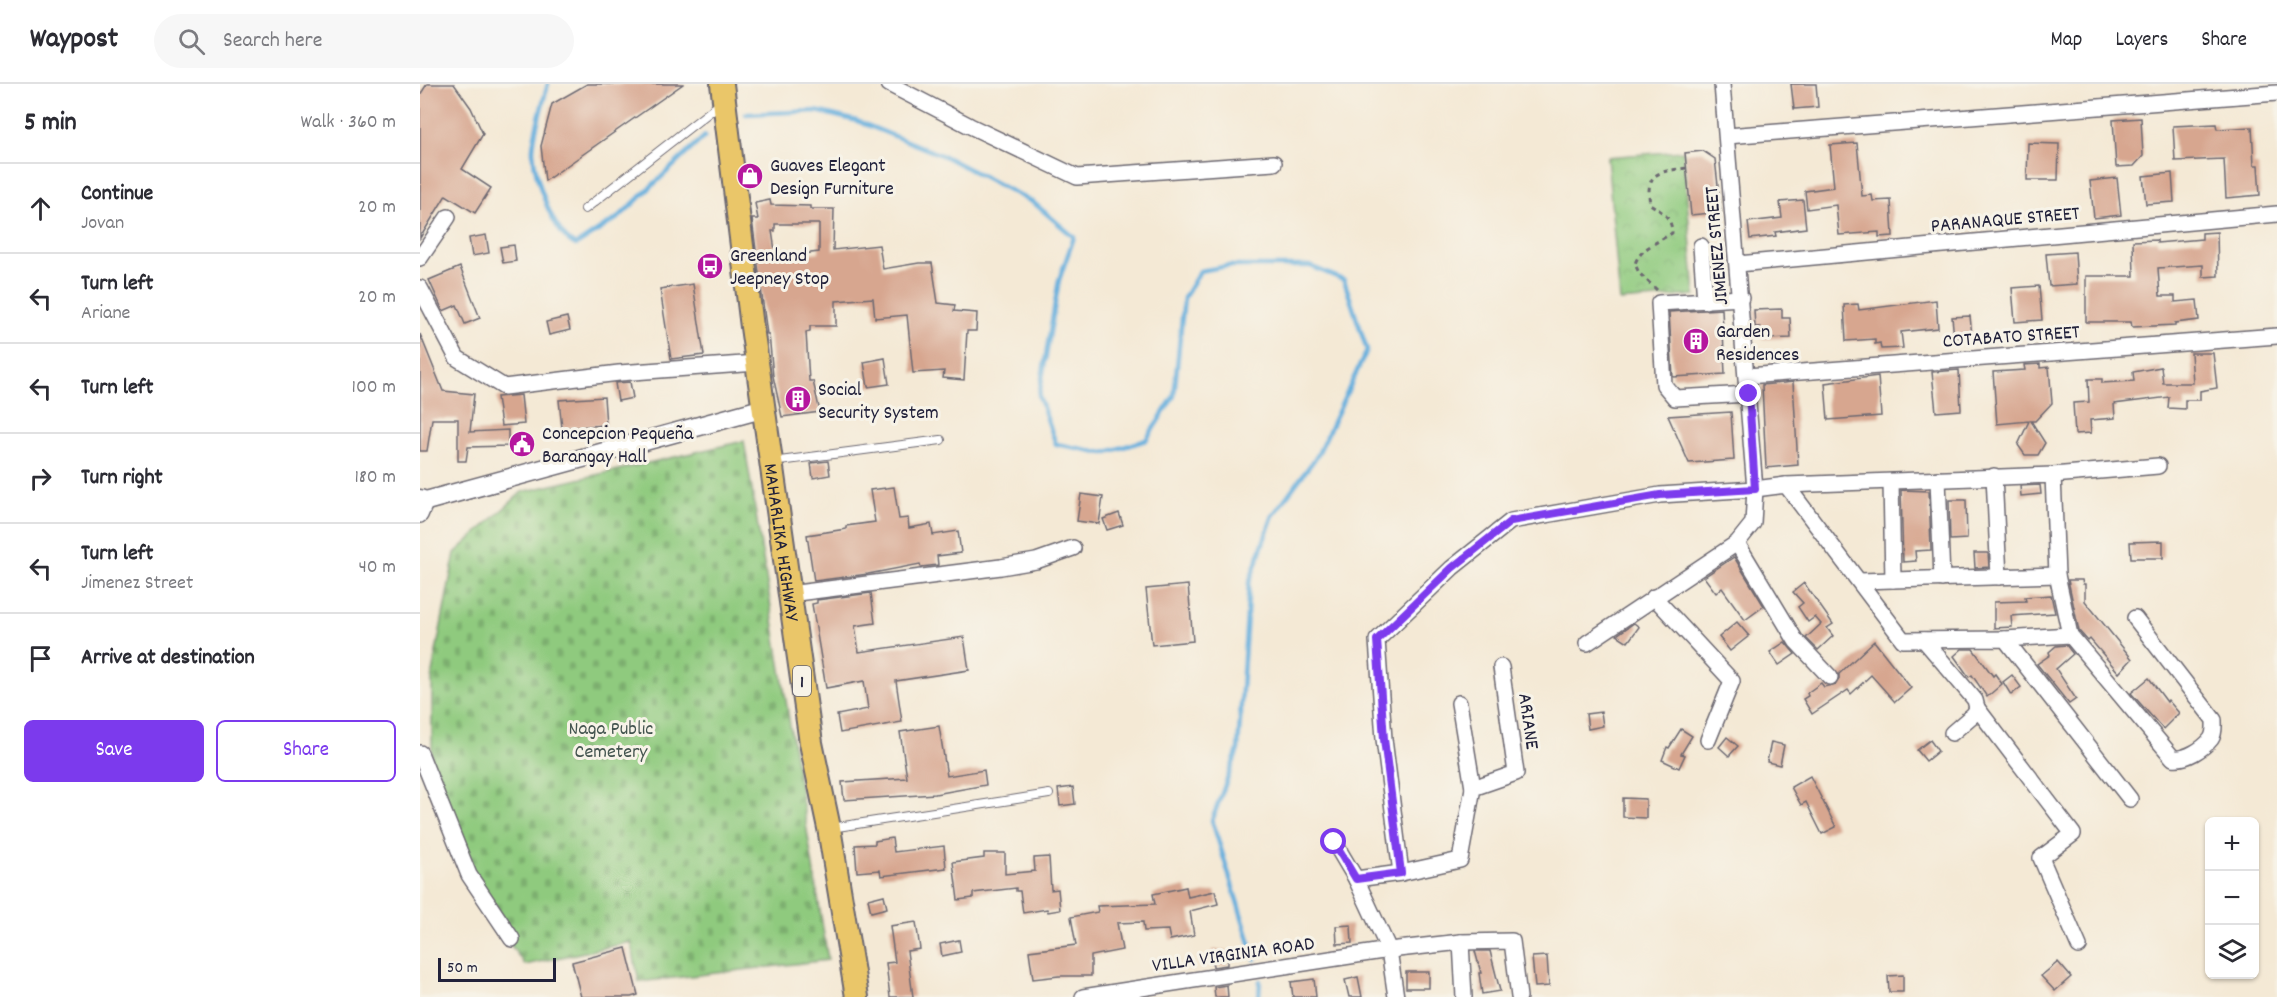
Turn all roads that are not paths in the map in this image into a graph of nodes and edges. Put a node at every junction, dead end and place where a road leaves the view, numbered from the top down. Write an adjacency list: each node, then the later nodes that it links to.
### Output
1 (889, 84): 6 (street)
2 (1722, 84): 5 (street, JIMENEZ STREET)
3 (722, 93): 7 (lane); 17 (main road, MAHARLIKA HIGHWAY / 1)
4 (2277, 93): 5 (street)
5 (1727, 136): 12 (street, JIMENEZ STREET)
6 (1274, 163)
7 (585, 210)
8 (2277, 214): 12 (street, PARANAQUE STREET)
9 (448, 216): 11 (street)
10 (1701, 246): 15 (street)
11 (420, 258)
12 (1738, 264): 14 (street, JIMENEZ STREET)
13 (420, 288): 17 (street)
14 (1741, 298): 15 (street); 18 (street, JIMENEZ STREET)
15 (1705, 301): 19 (street)
16 (2277, 336): 18 (street, COTABATO STREET)
17 (757, 363): 20 (main road, MAHARLIKA HIGHWAY / 1)
18 (1748, 376): 19 (street, JIMENEZ STREET)
19 (1749, 394): 29 (street, JIMENEZ STREET)
20 (765, 408): 22 (main road, MAHARLIKA HIGHWAY / 1); 30 (street)
21 (941, 440): 22 (lane)
22 (771, 462): 38 (main road, MAHARLIKA HIGHWAY / 1)
23 (2158, 466): 24 (street)
24 (2054, 475): 25 (street); 33 (street)
25 (1994, 476): 26 (street); 34 (street)
26 (1938, 479): 27 (street); 35 (street)
27 (1891, 482): 28 (street); 36 (street)
28 (1786, 484): 29 (street); 37 (street)
29 (1755, 489): 31 (street, JIMENEZ STREET); 57 (street)
30 (422, 505)
31 (1737, 543): 39 (street, JIMENEZ STREET); 46 (street)
32 (1073, 548): 38 (street)
33 (2057, 575): 34 (street); 41 (street)
34 (1999, 577): 35 (street)
35 (1942, 579): 36 (street)
36 (1893, 580): 37 (street)
37 (1860, 581): 43 (street)
38 (789, 594): 55 (main road, MAHARLIKA HIGHWAY / 1)
39 (1654, 597): 44 (street, JIMENEZ STREET); 50 (street)
40 (2135, 618): 41 (street)
41 (2070, 635): 42 (street)
42 (2005, 639): 43 (street); 54 (street)
43 (1924, 640): 48 (street)
44 (1587, 643)
45 (1501, 666): 52 (street, ARIANE)
46 (1830, 677)
47 (1460, 703): 52 (street)
48 (1977, 708): 49 (street); 61 (street)
49 (1952, 733)
50 (1708, 740)
51 (420, 753): 59 (street)
52 (1473, 788): 57 (street)
53 (1049, 794): 55 (lane)
54 (2130, 799)
55 (829, 828): 63 (main road, MAHARLIKA HIGHWAY / 1)
56 (1334, 842): 58 (street)
57 (1401, 873): 58 (street)
58 (1356, 879): 62 (street)
59 (512, 939)
60 (1461, 942): 62 (street, VILLA VIRGINIA ROAD); 66 (street); 67 (street, VILLA VIRGINIA ROAD)
61 (2079, 946)
62 (1389, 950): 64 (street, VILLA VIRGINIA ROAD); 65 (street)
63 (857, 997)
64 (1083, 997)
65 (1396, 997)
66 (1464, 997)
67 (1519, 997)

